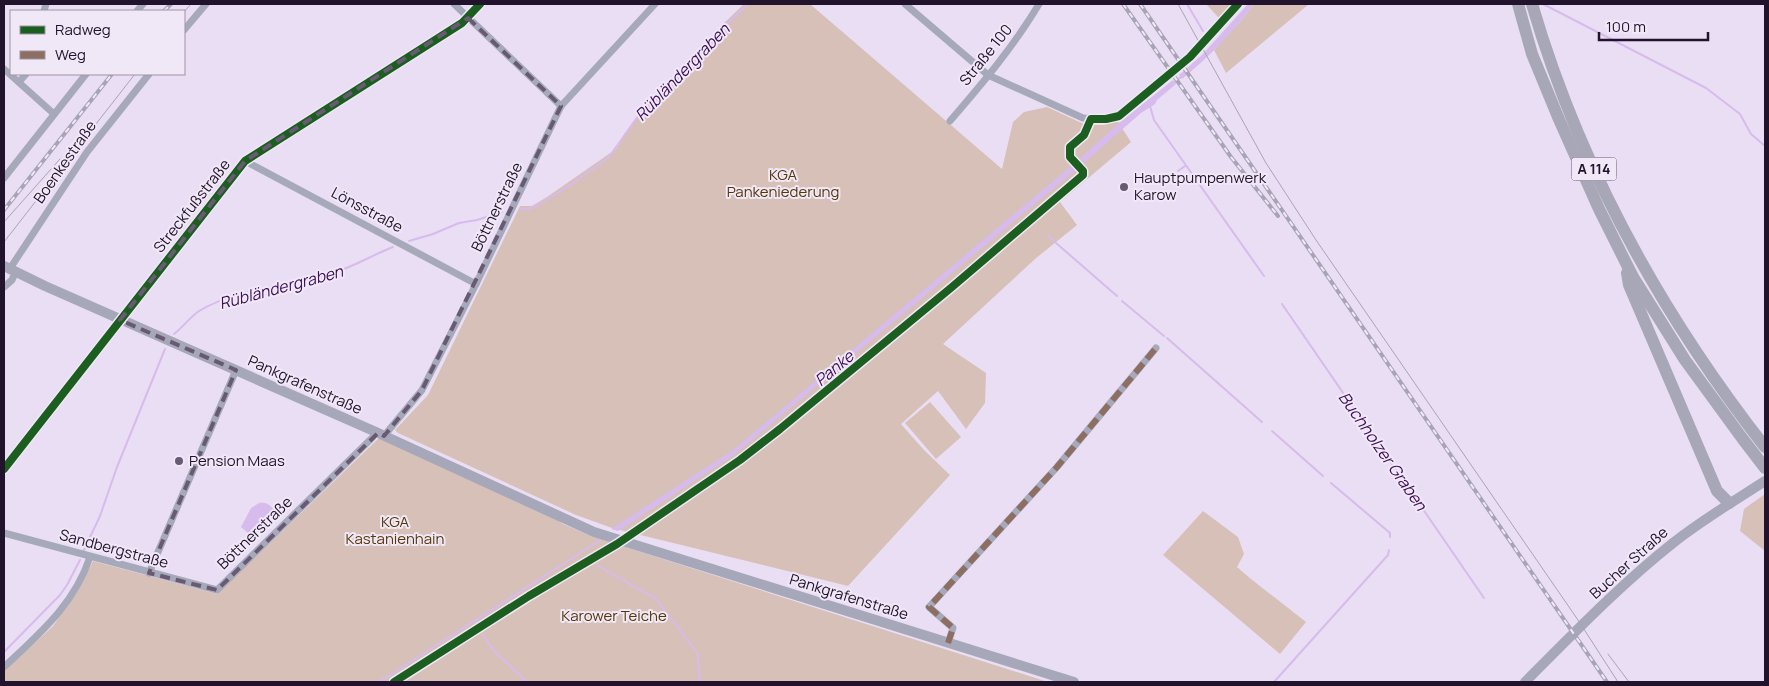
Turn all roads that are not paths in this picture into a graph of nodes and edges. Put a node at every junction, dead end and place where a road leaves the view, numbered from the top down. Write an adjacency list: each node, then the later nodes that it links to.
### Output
1 (206, 4): 11 (street)
2 (454, 4): 10 (street)
3 (480, 4): 10 (street, Streckfußstraße)
4 (655, 4): 18 (street, Böttnerstraße)
5 (905, 4): 16 (street)
6 (1039, 4): 16 (street, Straße 100)
7 (1238, 4): 16 (street)
8 (1518, 4): 23 (highway, A 114)
9 (1532, 4): 31 (highway, A 114)
10 (468, 18): 18 (street); 21 (street, Streckfußstraße)
11 (185, 29)
12 (11, 75): 17 (street)
13 (25, 75): 17 (street)
14 (85, 75): 19 (street)
15 (148, 75): 24 (street, Boenkestraße)
16 (988, 76): 20 (street, Straße 100)
17 (19, 82): 19 (street)
18 (561, 106): 25 (street, Böttnerstraße)
19 (54, 114): 22 (street)
20 (950, 121)
21 (245, 161): 25 (street, Lönsstraße); 27 (street, Streckfußstraße)
22 (4, 178)
23 (1624, 259): 32 (highway, A 114); 35 (highway)
24 (9, 270): 26 (street, Boenkestraße); 27 (main road, Pankgrafenstraße)
25 (476, 284): 30 (street, Böttnerstraße)
26 (4, 288)
27 (120, 320): 29 (main road, Pankgrafenstraße); 33 (street, Streckfußstraße)
28 (1156, 348): 40 (street)
29 (236, 370): 30 (main road, Pankgrafenstraße); 38 (street)
30 (380, 434): 39 (street, Böttnerstraße); 40 (main road, Pankgrafenstraße)
31 (1765, 446)
32 (1765, 468)
33 (4, 469)
34 (1765, 482): 35 (main road, Bucher Straße)
35 (1729, 503): 43 (main road, Bucher Straße)
36 (4, 533): 37 (street, Sandbergstraße)
37 (90, 557): 38 (street, Sandbergstraße); 41 (street)
38 (149, 573): 39 (street, Sandbergstraße)
39 (217, 590)
40 (948, 643): 42 (main road, Pankgrafenstraße)
41 (4, 667)
42 (1074, 682)
43 (1525, 682)

